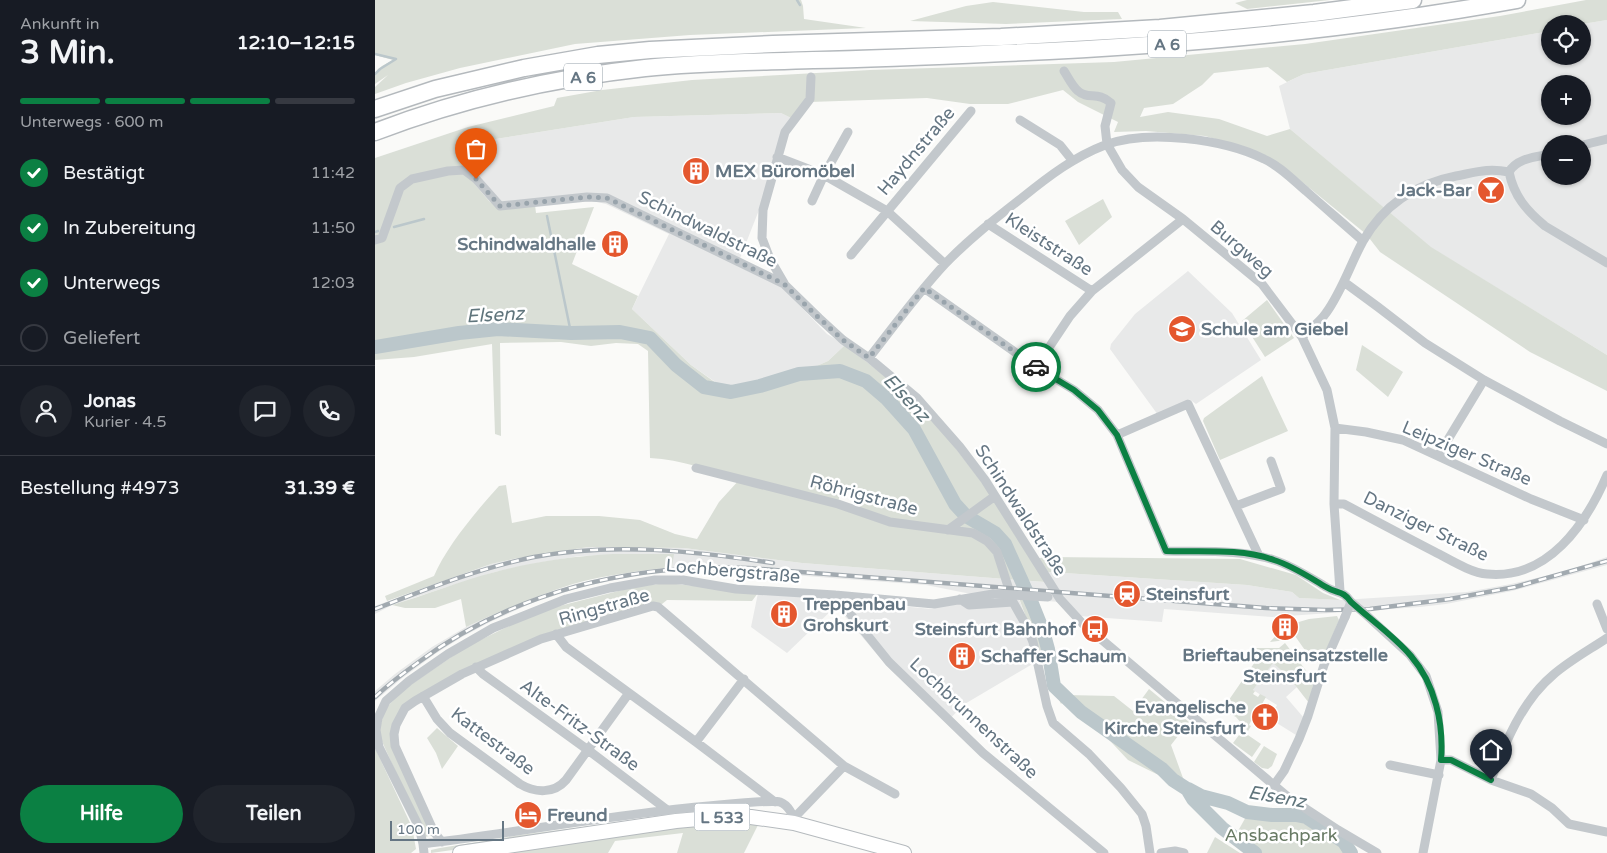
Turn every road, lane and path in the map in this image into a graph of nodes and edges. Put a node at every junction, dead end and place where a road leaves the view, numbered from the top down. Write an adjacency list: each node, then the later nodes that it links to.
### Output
1 (1413, 0): 5 (highway, A 6)
2 (1517, 0): 8 (highway, A 6)
3 (1064, 71): 12 (street, Burgweg)
4 (811, 77): 14 (street, Schindwaldstraße)
5 (375, 109)
6 (971, 111): 19 (street, Haydnstraße)
7 (1020, 120): 15 (street)
8 (375, 132)
9 (848, 132): 17 (street)
10 (1607, 139): 11 (street)
11 (1591, 143)
12 (1107, 144): 15 (street); 20 (street, Burgweg); 23 (street)
13 (1541, 156): 16 (street)
14 (777, 157): 17 (street, Haydnstraße); 28 (street, Schindwaldstraße)
15 (1072, 160): 21 (street)
16 (1509, 172): 23 (street); 25 (street)
17 (824, 175): 18 (street); 19 (street, Haydnstraße)
18 (812, 201)
19 (887, 211): 24 (street, Haydnstraße); 26 (street, Haydnstraße)
20 (1183, 219): 30 (street); 31 (street, Burgweg)
21 (988, 224): 26 (street); 30 (street, Kleiststraße)
22 (375, 240): 28 (street, Schindwaldstraße)
23 (1363, 241): 27 (street)
24 (851, 255)
25 (1607, 263)
26 (945, 264): 29 (street)
27 (1344, 282): 31 (street); 34 (street)
28 (784, 284): 32 (street, Schindwaldstraße)
29 (924, 288): 32 (street); 33 (street)
30 (1091, 292): 33 (street)
31 (1302, 337): 35 (street, Burgweg)
32 (869, 358): 42 (street, Schindwaldstraße)
33 (1036, 366): 36 (street)
34 (1484, 380): 37 (street); 38 (street)
35 (1335, 428): 38 (street, Leipziger Straße); 43 (street, Burgweg)
36 (1117, 435): 44 (street); 47 (street)
37 (1607, 444)
38 (1438, 456): 45 (street, Leipziger Straße)
39 (1271, 461): 44 (street)
40 (696, 468): 46 (street, Röhrigstraße)
41 (1607, 475): 45 (street, Danziger Straße)
42 (995, 496): 46 (street); 48 (street, Schindwaldstraße)
43 (1334, 504): 45 (street, Danziger Straße); 50 (street, Burgweg)
44 (1236, 506): 47 (street)
45 (1584, 520)
46 (948, 530): 52 (street, Röhrigstraße)
47 (1259, 556): 50 (street)
48 (1052, 594): 51 (street, Lochbergstraße, bridge); 68 (street, Lochbergstraße)
49 (835, 596): 51 (street, Lochbergstraße); 75 (street, Lochbergstraße); 78 (street, Lochbrunnenstraße)
50 (1346, 596): 63 (street, bridge); 68 (street, bridge)
51 (960, 599): 52 (street)
52 (1013, 602): 79 (street, Röhrigstraße)
53 (1597, 604): 54 (street)
54 (1607, 629)
55 (556, 634): 57 (street); 58 (street, Ringstraße); 59 (street, Ringstraße)
56 (1607, 638): 67 (street)
57 (476, 667): 60 (street); 62 (street, Alte-Fritz-Straße)
58 (744, 679): 61 (street); 64 (street, Ringstraße)
59 (629, 693): 61 (street, Ringstraße); 62 (street, Kattestraße)
60 (423, 696): 62 (street, Kattestraße); 74 (street)
61 (696, 742): 70 (street, Ringstraße)
62 (589, 750): 71 (street, Alte-Fritz-Straße)
63 (1441, 760): 66 (street); 67 (street)
64 (844, 766): 69 (street, Ringstraße); 72 (street)
65 (1390, 766): 66 (street)
66 (1439, 775): 83 (street)
67 (1491, 780): 73 (street)
68 (1274, 785): 82 (street)
69 (895, 794)
70 (775, 802): 71 (street); 72 (street, Ringstraße)
71 (666, 809): 74 (street)
72 (794, 820): 76 (main road, L 533); 77 (main road, L 533)
73 (1607, 832)
74 (442, 842): 75 (street)
75 (424, 849)
76 (461, 853)
77 (905, 853)
78 (1104, 853)
79 (1150, 853)
80 (1161, 853): 81 (street)
81 (1184, 853)
82 (1377, 853)
83 (1423, 853)

